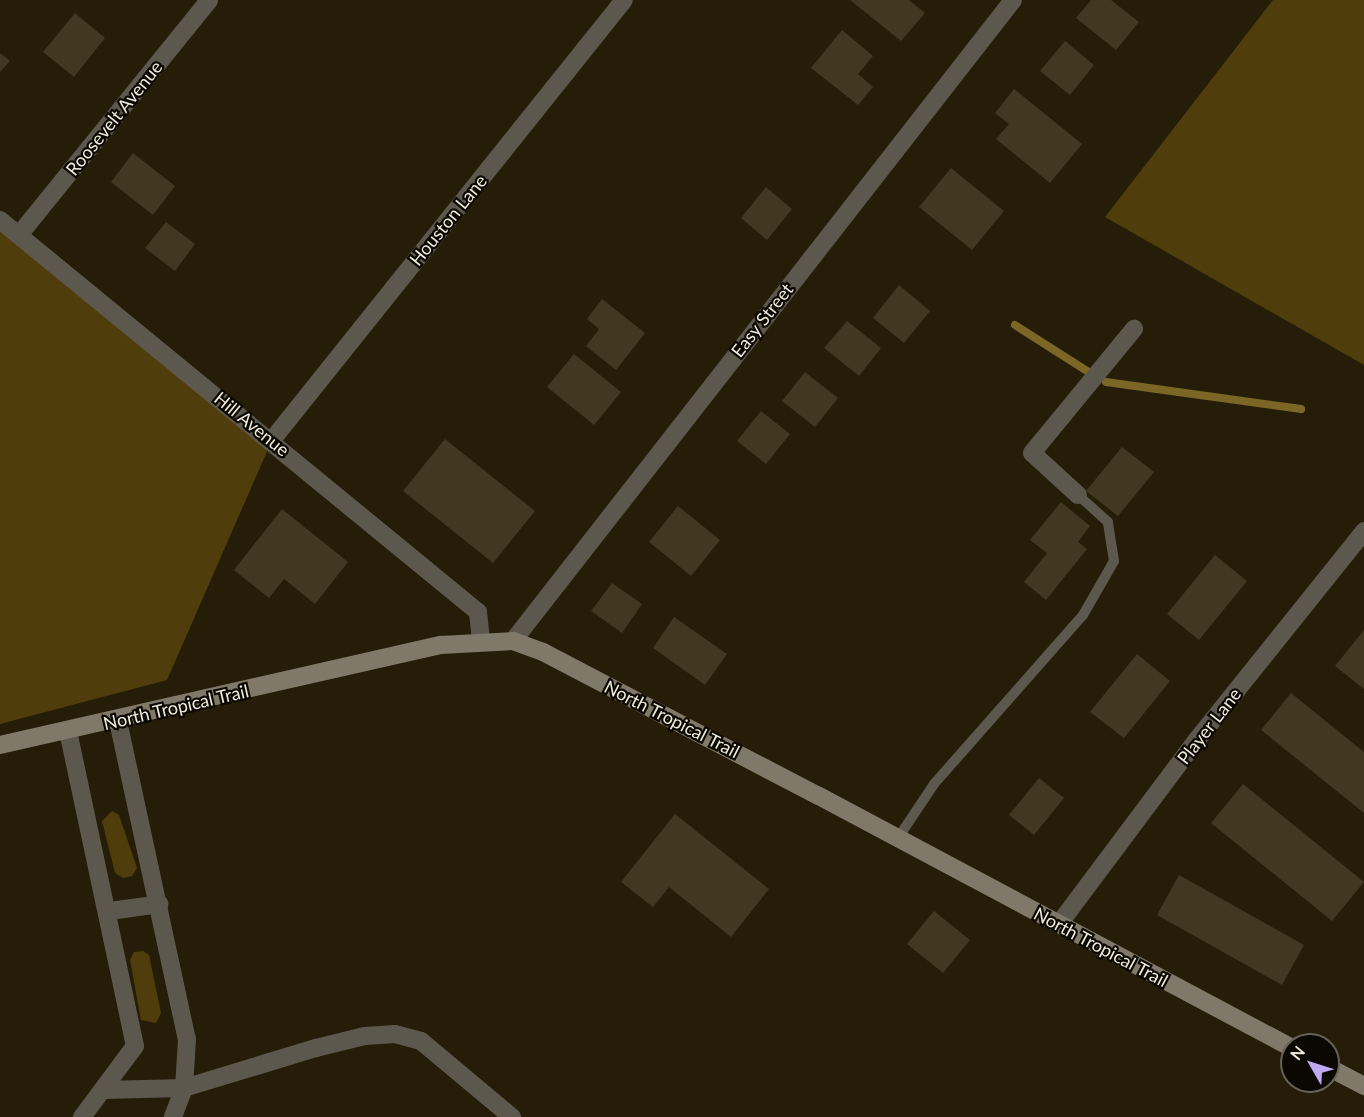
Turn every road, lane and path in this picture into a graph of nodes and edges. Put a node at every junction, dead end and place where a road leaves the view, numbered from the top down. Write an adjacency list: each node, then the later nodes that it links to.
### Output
1 (209, 0): 5 (street, Roosevelt Avenue)
2 (624, 0): 7 (street, Houston Lane)
3 (1013, 0): 10 (street, Easy Street)
4 (0, 220): 5 (street, Hill Avenue)
5 (19, 235): 7 (street, Hill Avenue)
6 (1134, 329): 8 (street)
7 (272, 440): 11 (street, Hill Avenue)
8 (1078, 495): 15 (lane)
9 (1364, 531): 18 (street, Player Lane)
10 (513, 641): 11 (street, North Tropical Trail); 15 (street, North Tropical Trail)
11 (481, 642): 12 (street, North Tropical Trail)
12 (118, 721): 13 (street, North Tropical Trail); 16 (street)
13 (68, 731): 14 (street, North Tropical Trail); 17 (street)
14 (0, 745)
15 (898, 838): 18 (street, North Tropical Trail)
16 (160, 904): 17 (street); 22 (street)
17 (110, 911): 23 (street)
18 (1059, 924): 19 (street, North Tropical Trail)
19 (1280, 1042)
20 (1340, 1073): 21 (street)
21 (1364, 1086)
22 (184, 1088): 23 (street); 25 (street); 26 (street)
23 (103, 1090): 24 (street)
24 (82, 1117)
25 (173, 1117)
26 (512, 1117)

